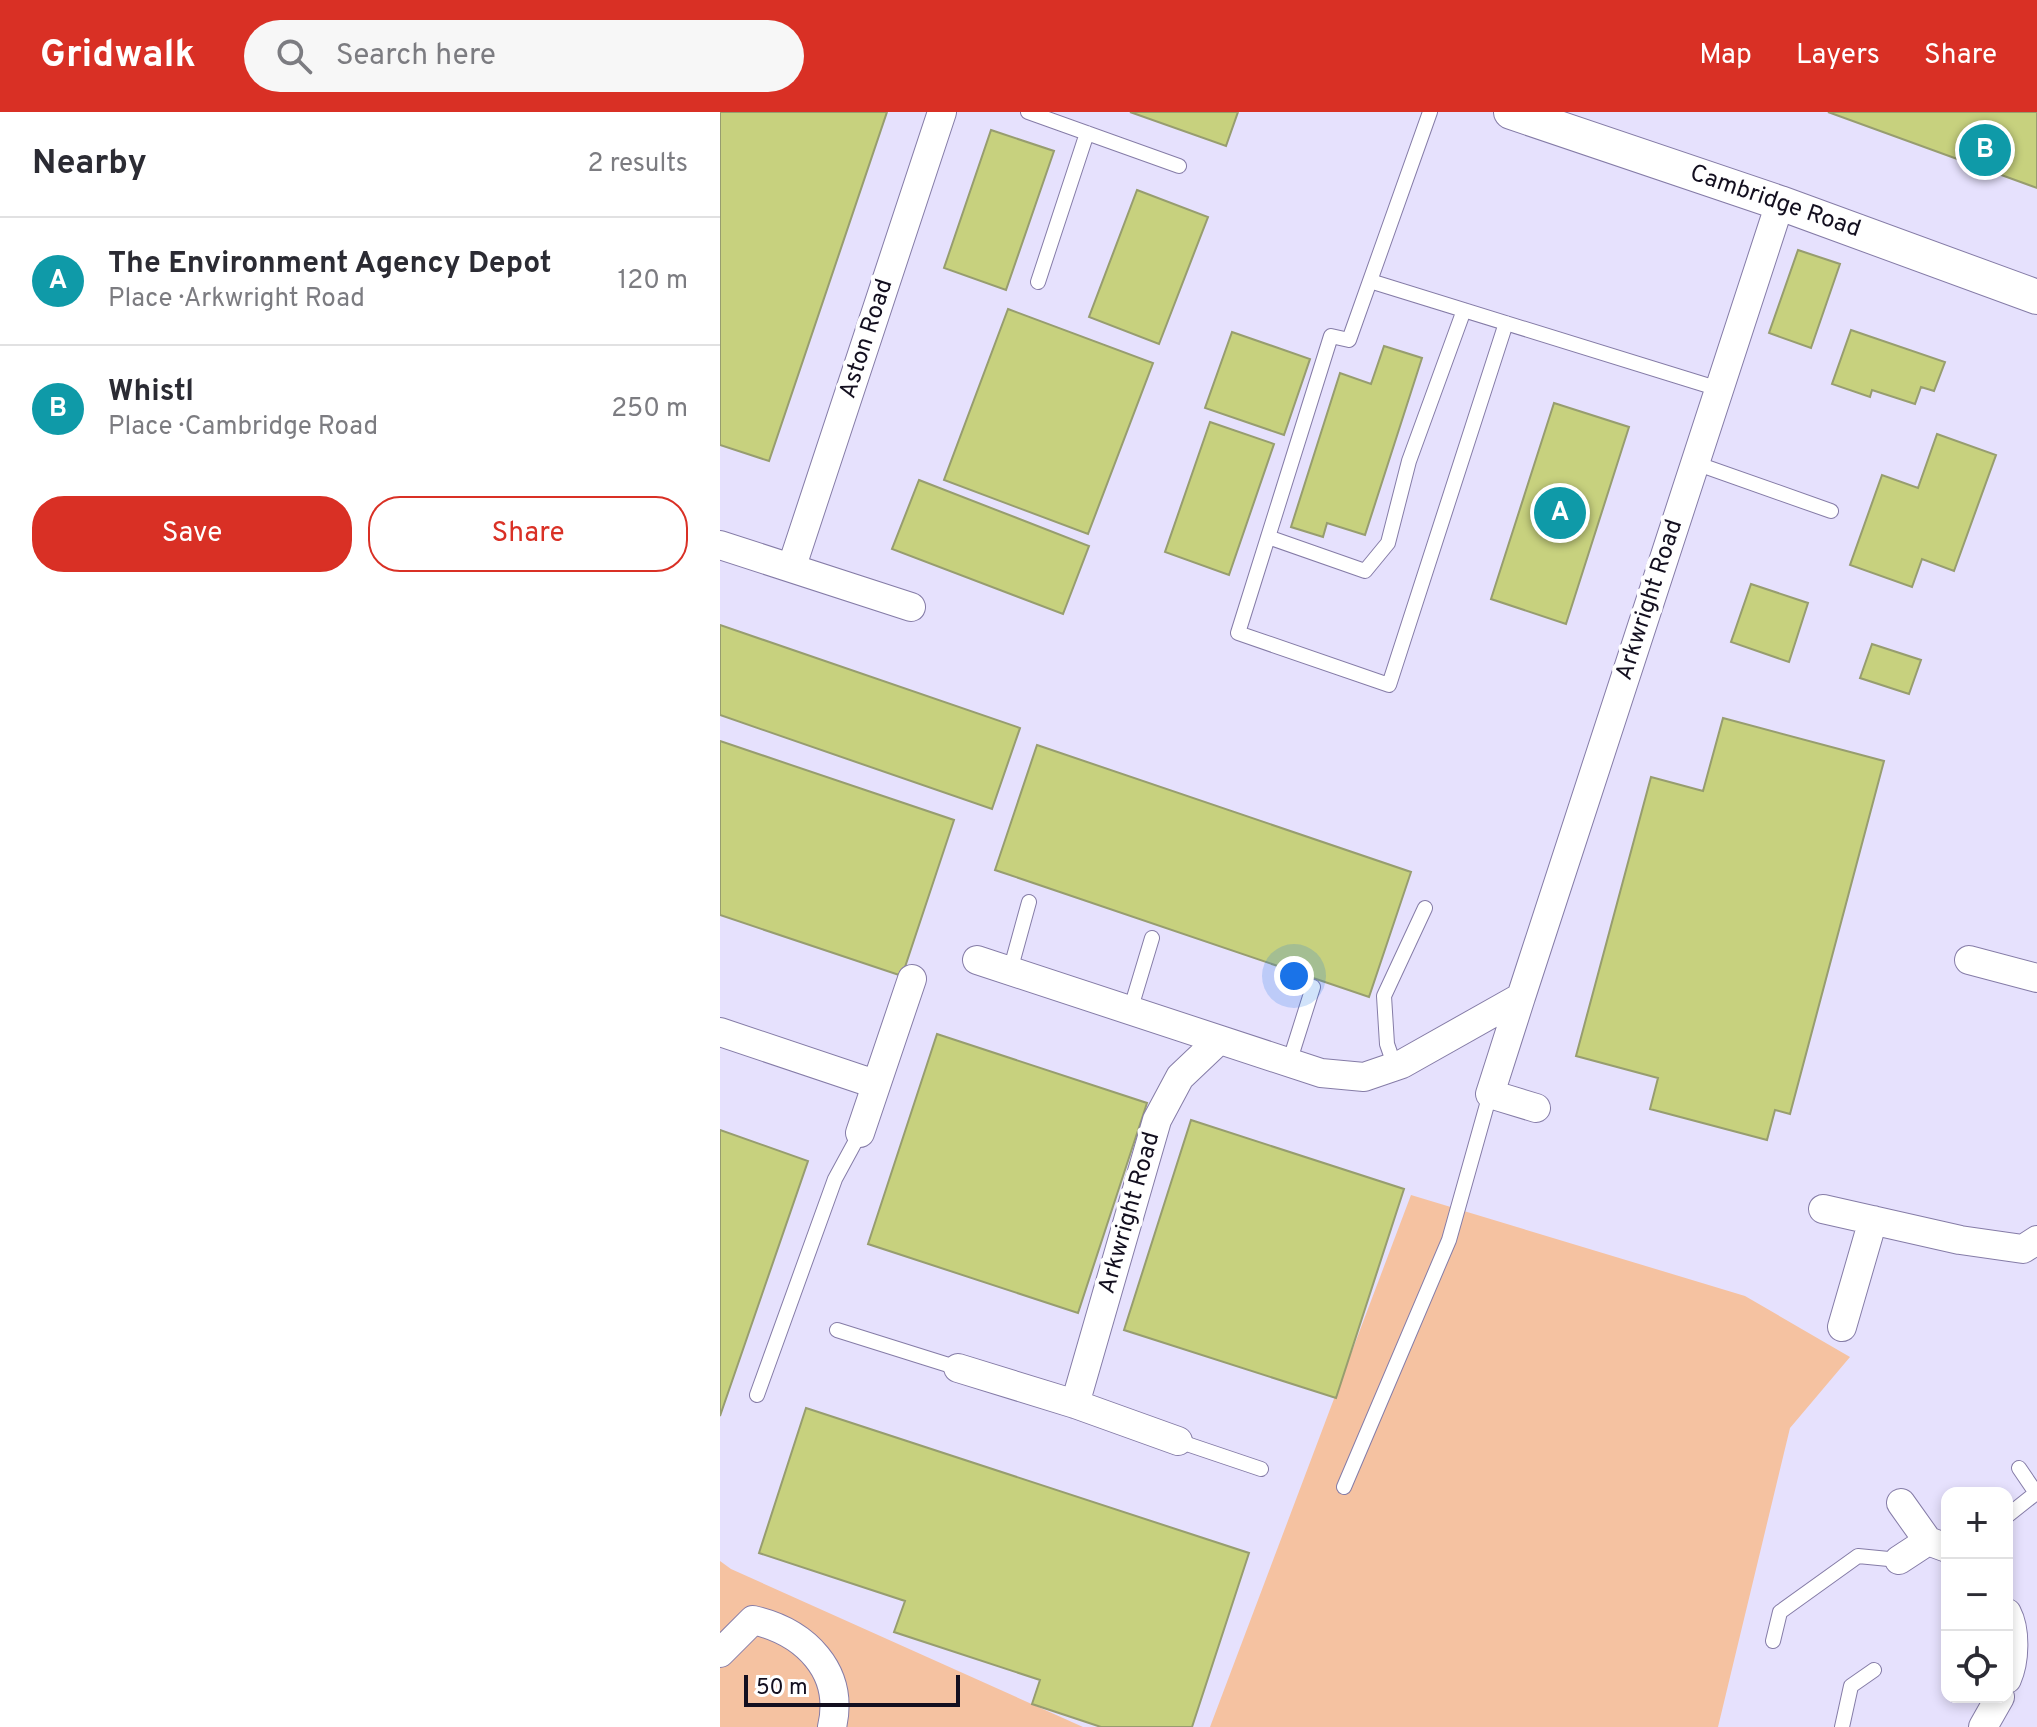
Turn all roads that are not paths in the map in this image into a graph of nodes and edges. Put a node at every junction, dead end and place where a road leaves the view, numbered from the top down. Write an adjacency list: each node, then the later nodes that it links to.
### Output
1 (942, 112): 18 (street, Aston Road)
2 (1028, 112): 5 (lane)
3 (1430, 112): 8 (lane)
4 (1511, 112): 7 (street, Cambridge Road)
5 (1087, 133): 6 (lane); 9 (lane)
6 (1179, 166)
7 (1780, 203): 10 (street, Cambridge Road); 13 (street, Arkwright Road)
8 (1370, 281): 11 (lane); 16 (lane)
9 (1038, 282)
10 (2037, 297)
11 (1464, 310): 12 (lane); 16 (lane)
12 (1506, 323): 13 (lane); 16 (lane)
13 (1719, 389): 14 (street, Arkwright Road)
14 (1695, 463): 15 (lane); 29 (street, Arkwright Road)
15 (1831, 511)
16 (1268, 537)
17 (720, 545): 18 (street)
18 (792, 566): 19 (street)
19 (911, 607)
20 (1029, 902): 25 (lane)
21 (1425, 908): 34 (lane)
22 (1152, 938): 30 (lane)
23 (977, 960): 25 (street)
24 (1969, 960): 26 (street)
25 (1010, 971): 30 (street)
26 (2037, 978)
27 (912, 979): 35 (street)
28 (1313, 987): 33 (lane)
29 (1521, 997): 34 (street); 36 (street, Arkwright Road)
30 (1130, 1011): 32 (street)
31 (720, 1032): 35 (street)
32 (1219, 1040): 33 (street); 46 (street, Arkwright Road)
33 (1289, 1063): 34 (street)
34 (1395, 1067)
35 (875, 1084): 38 (street)
36 (1490, 1094): 37 (street); 50 (lane)
37 (1536, 1108)
38 (860, 1133): 45 (lane)
39 (1823, 1209): 40 (street)
40 (1873, 1220): 41 (street); 42 (street)
41 (2037, 1240)
42 (1842, 1327)
43 (837, 1330): 44 (lane)
44 (958, 1368): 46 (street)
45 (757, 1395)
46 (1075, 1404): 47 (street)
47 (1178, 1441): 49 (lane)
48 (2019, 1468): 52 (lane)
49 (1261, 1469)
50 (1344, 1487)
51 (1901, 1503): 53 (street)
52 (2013, 1511)
53 (1937, 1544): 54 (street)
54 (1899, 1560): 56 (lane)
55 (2018, 1616): 58 (street)
56 (1773, 1641)
57 (720, 1653): 61 (street)
58 (2013, 1666)
59 (1874, 1670): 62 (lane)
60 (1997, 1703): 63 (street)
61 (832, 1727)
62 (1842, 1727)
63 (1983, 1727)

